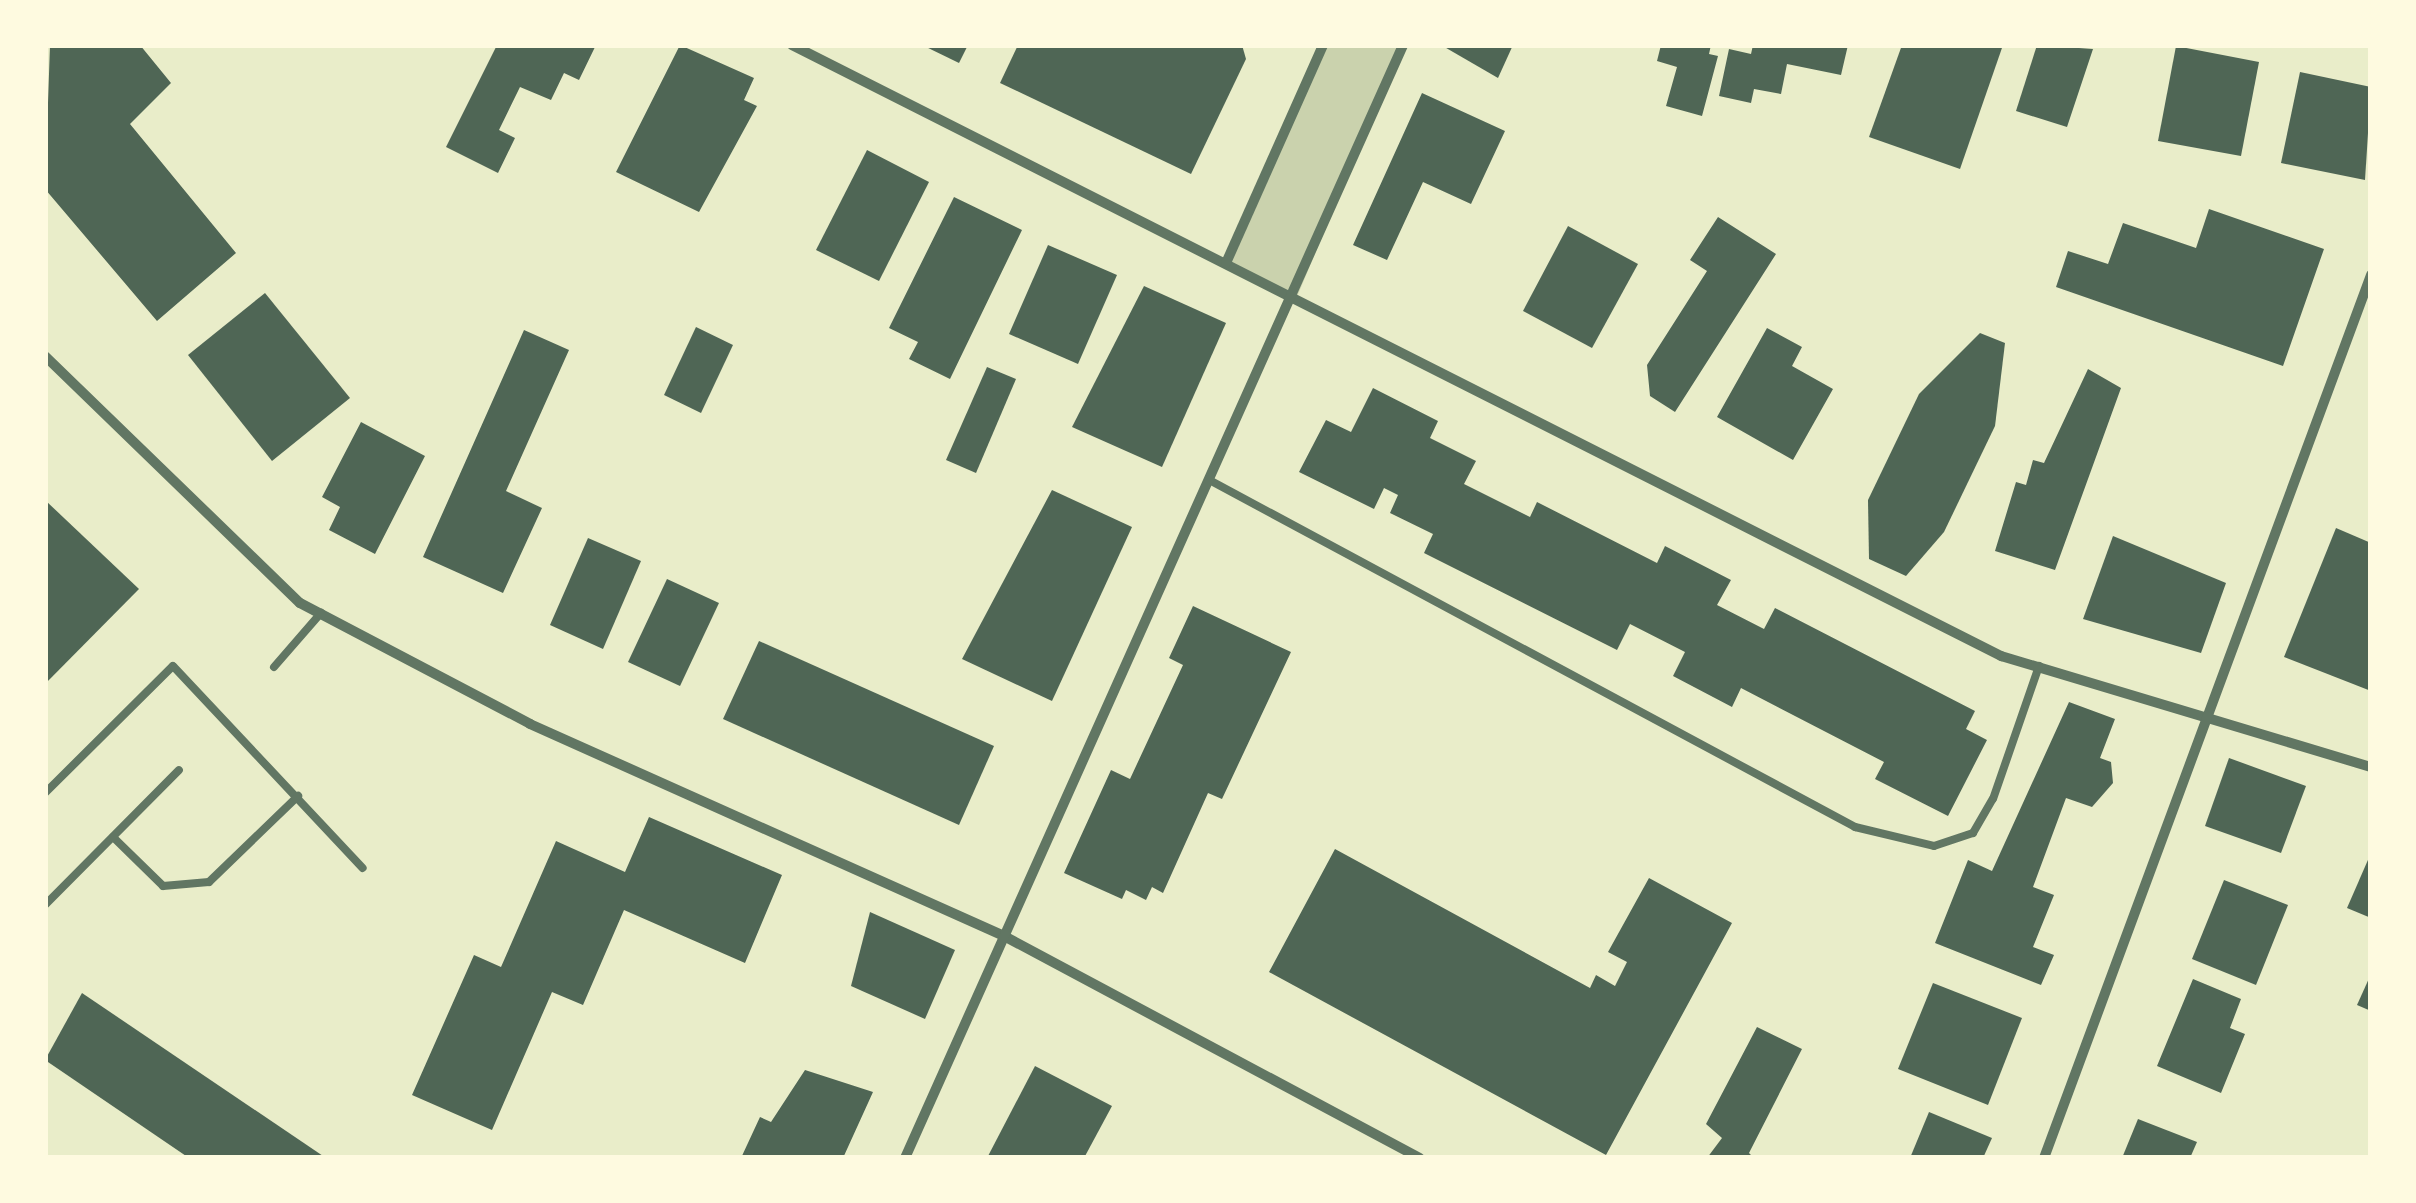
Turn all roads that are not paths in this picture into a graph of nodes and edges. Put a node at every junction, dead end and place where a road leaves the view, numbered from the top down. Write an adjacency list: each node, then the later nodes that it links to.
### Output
1 (792, 45): 4 (street)
2 (1323, 45): 4 (street)
3 (1403, 45): 6 (street)
4 (1226, 263): 6 (street)
5 (2371, 275): 12 (street)
6 (1296, 299): 8 (street); 10 (street)
7 (45, 356): 9 (street)
8 (1213, 482): 10 (lane); 20 (street)
9 (321, 613): 11 (lane); 20 (street)
10 (2038, 666): 12 (street)
11 (274, 667)
12 (2213, 714): 13 (street); 23 (street)
13 (2371, 767)
14 (179, 770): 17 (lane)
15 (45, 793): 16 (lane)
16 (298, 796): 17 (lane); 18 (lane)
17 (113, 837): 19 (lane)
18 (363, 868)
19 (45, 905)
20 (1004, 936): 21 (street); 22 (street)
21 (905, 1158)
22 (1419, 1158)
23 (2044, 1158)

